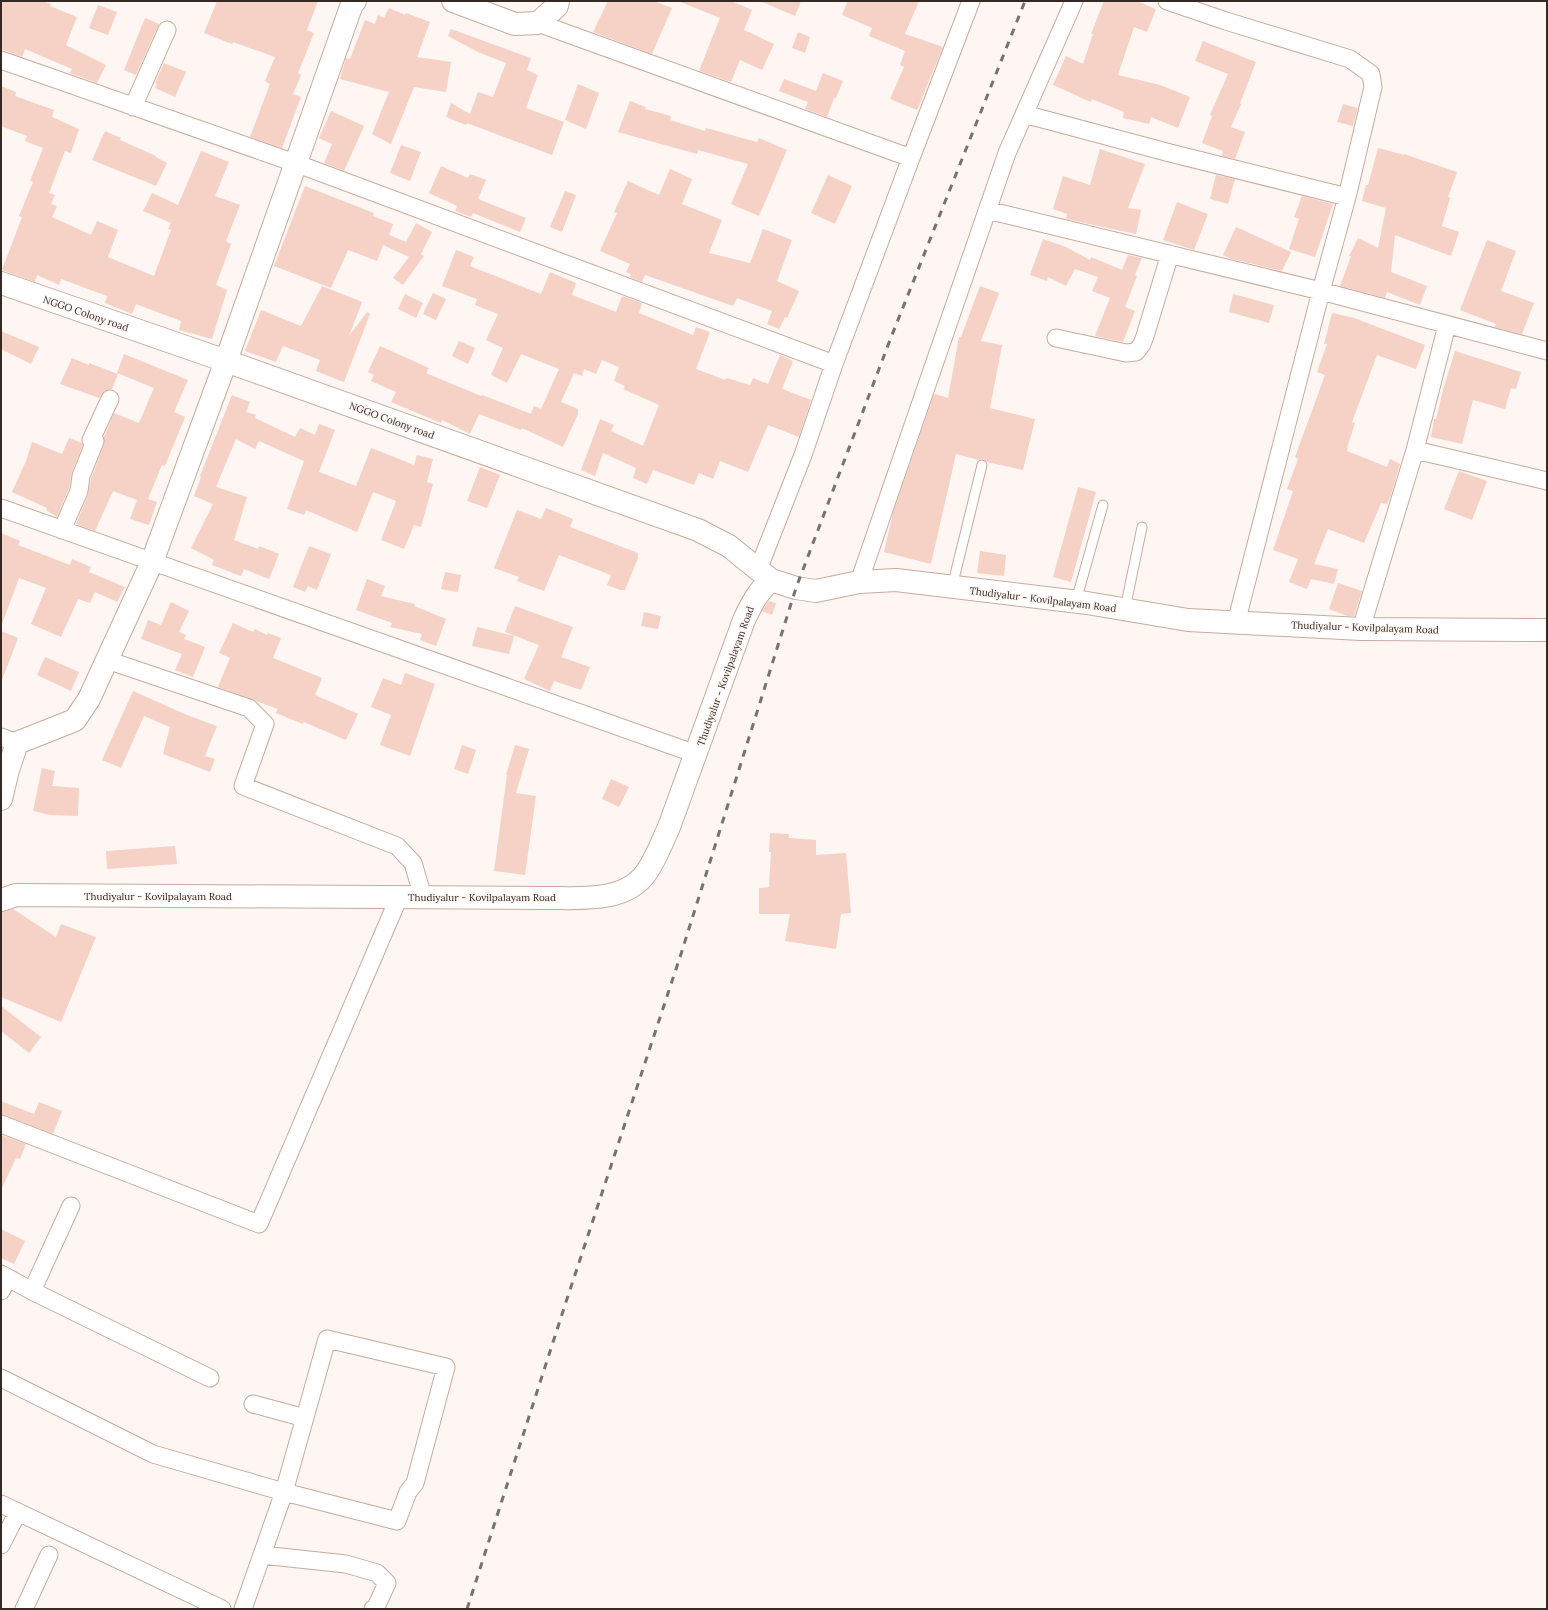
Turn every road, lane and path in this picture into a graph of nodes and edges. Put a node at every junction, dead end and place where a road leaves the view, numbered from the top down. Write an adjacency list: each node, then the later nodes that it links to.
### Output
1 (355, 1): 13 (street)
2 (453, 1): 7 (street)
3 (558, 1): 7 (street)
4 (971, 1): 12 (street)
5 (1074, 1): 11 (street)
6 (1167, 1): 14 (street)
7 (538, 23): 12 (street)
8 (167, 30): 10 (street)
9 (1, 60): 10 (street)
10 (133, 106): 13 (street)
11 (1024, 114): 14 (street); 15 (street)
12 (911, 158): 23 (street)
13 (295, 163): 22 (street); 23 (street)
14 (1347, 197): 18 (street)
15 (987, 210): 16 (street); 34 (street)
16 (1170, 254): 18 (street); 20 (street)
17 (1, 283): 22 (street, NGGO Colony road)
18 (1321, 291): 19 (street); 38 (street)
19 (1447, 324): 21 (street); 25 (street)
20 (1056, 338)
21 (1547, 351)
22 (226, 361): 32 (street); 33 (street, NGGO Colony road)
23 (834, 364): 33 (street)
24 (110, 399): 31 (street)
25 (1415, 450): 27 (street); 39 (street)
26 (982, 465): 35 (lane)
27 (1547, 481)
28 (1103, 506): 36 (lane)
29 (1, 508): 31 (street)
30 (1142, 528): 37 (lane)
31 (62, 530): 32 (street)
32 (152, 562): 41 (street); 43 (street)
33 (764, 575): 34 (street, Thudiyalur - Kovilpalayam Road); 43 (street, Thudiyalur - Kovilpalayam Road)
34 (859, 582): 35 (street, Thudiyalur - Kovilpalayam Road)
35 (952, 587): 36 (street, Thudiyalur - Kovilpalayam Road)
36 (1076, 601): 37 (street, Thudiyalur - Kovilpalayam Road)
37 (1125, 609): 38 (street, Thudiyalur - Kovilpalayam Road)
38 (1236, 622): 39 (street, Thudiyalur - Kovilpalayam Road)
39 (1361, 629): 40 (street, Thudiyalur - Kovilpalayam Road)
40 (1547, 630)
41 (107, 660): 42 (street); 46 (street)
42 (9, 740): 44 (street)
43 (696, 754): 46 (street, Thudiyalur - Kovilpalayam Road)
44 (1, 799)
45 (399, 897): 46 (street, Thudiyalur - Kovilpalayam Road); 47 (street, Thudiyalur - Kovilpalayam Road); 48 (street)
46 (423, 897)
47 (1, 900)
48 (1, 1124)
49 (71, 1206): 51 (street)
50 (3, 1281): 51 (street)
51 (32, 1291): 53 (street)
52 (1, 1378): 56 (street)
53 (210, 1378)
54 (253, 1404): 55 (street)
55 (305, 1418): 56 (street); 56 (street)
56 (284, 1492): 61 (street)
57 (1, 1504): 58 (street)
58 (18, 1512): 59 (street); 63 (street)
59 (1, 1545)
60 (49, 1555): 62 (street)
61 (262, 1555): 64 (street); 65 (street)
62 (24, 1609)
63 (222, 1609)
64 (243, 1609)
65 (373, 1609)

